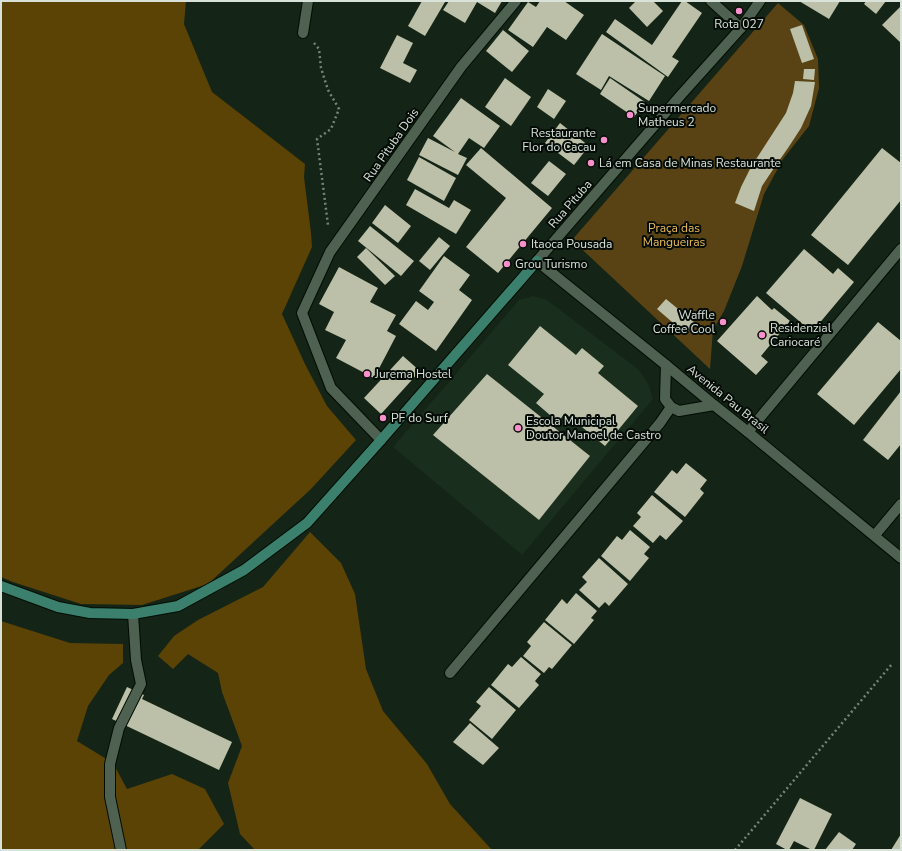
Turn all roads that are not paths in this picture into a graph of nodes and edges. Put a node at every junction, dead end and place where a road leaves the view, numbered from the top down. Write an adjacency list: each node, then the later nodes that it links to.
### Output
1 (308, 1): 6 (street)
2 (516, 1): 13 (street, Rua Pituba Dois)
3 (711, 1): 5 (street)
4 (760, 1): 5 (street, Rua Pituba)
5 (741, 28): 8 (street, Rua Pituba)
6 (304, 33)
7 (901, 249): 12 (street)
8 (537, 261): 9 (street, Avenida Pau Brasil); 13 (street, Rua Pituba)
9 (666, 365): 10 (street, Avenida Pau Brasil); 11 (street)
10 (714, 405): 11 (street); 12 (street, Avenida Pau Brasil)
11 (671, 407): 19 (street)
12 (748, 432): 15 (street, Avenida Pau Brasil)
13 (381, 440): 18 (street, Rua Pituba)
14 (901, 504): 15 (street)
15 (874, 535): 16 (street, Avenida Pau Brasil)
16 (901, 558)
17 (1, 586): 18 (street, Rua Pituba)
18 (133, 614): 20 (street)
19 (450, 673)
20 (121, 850)

